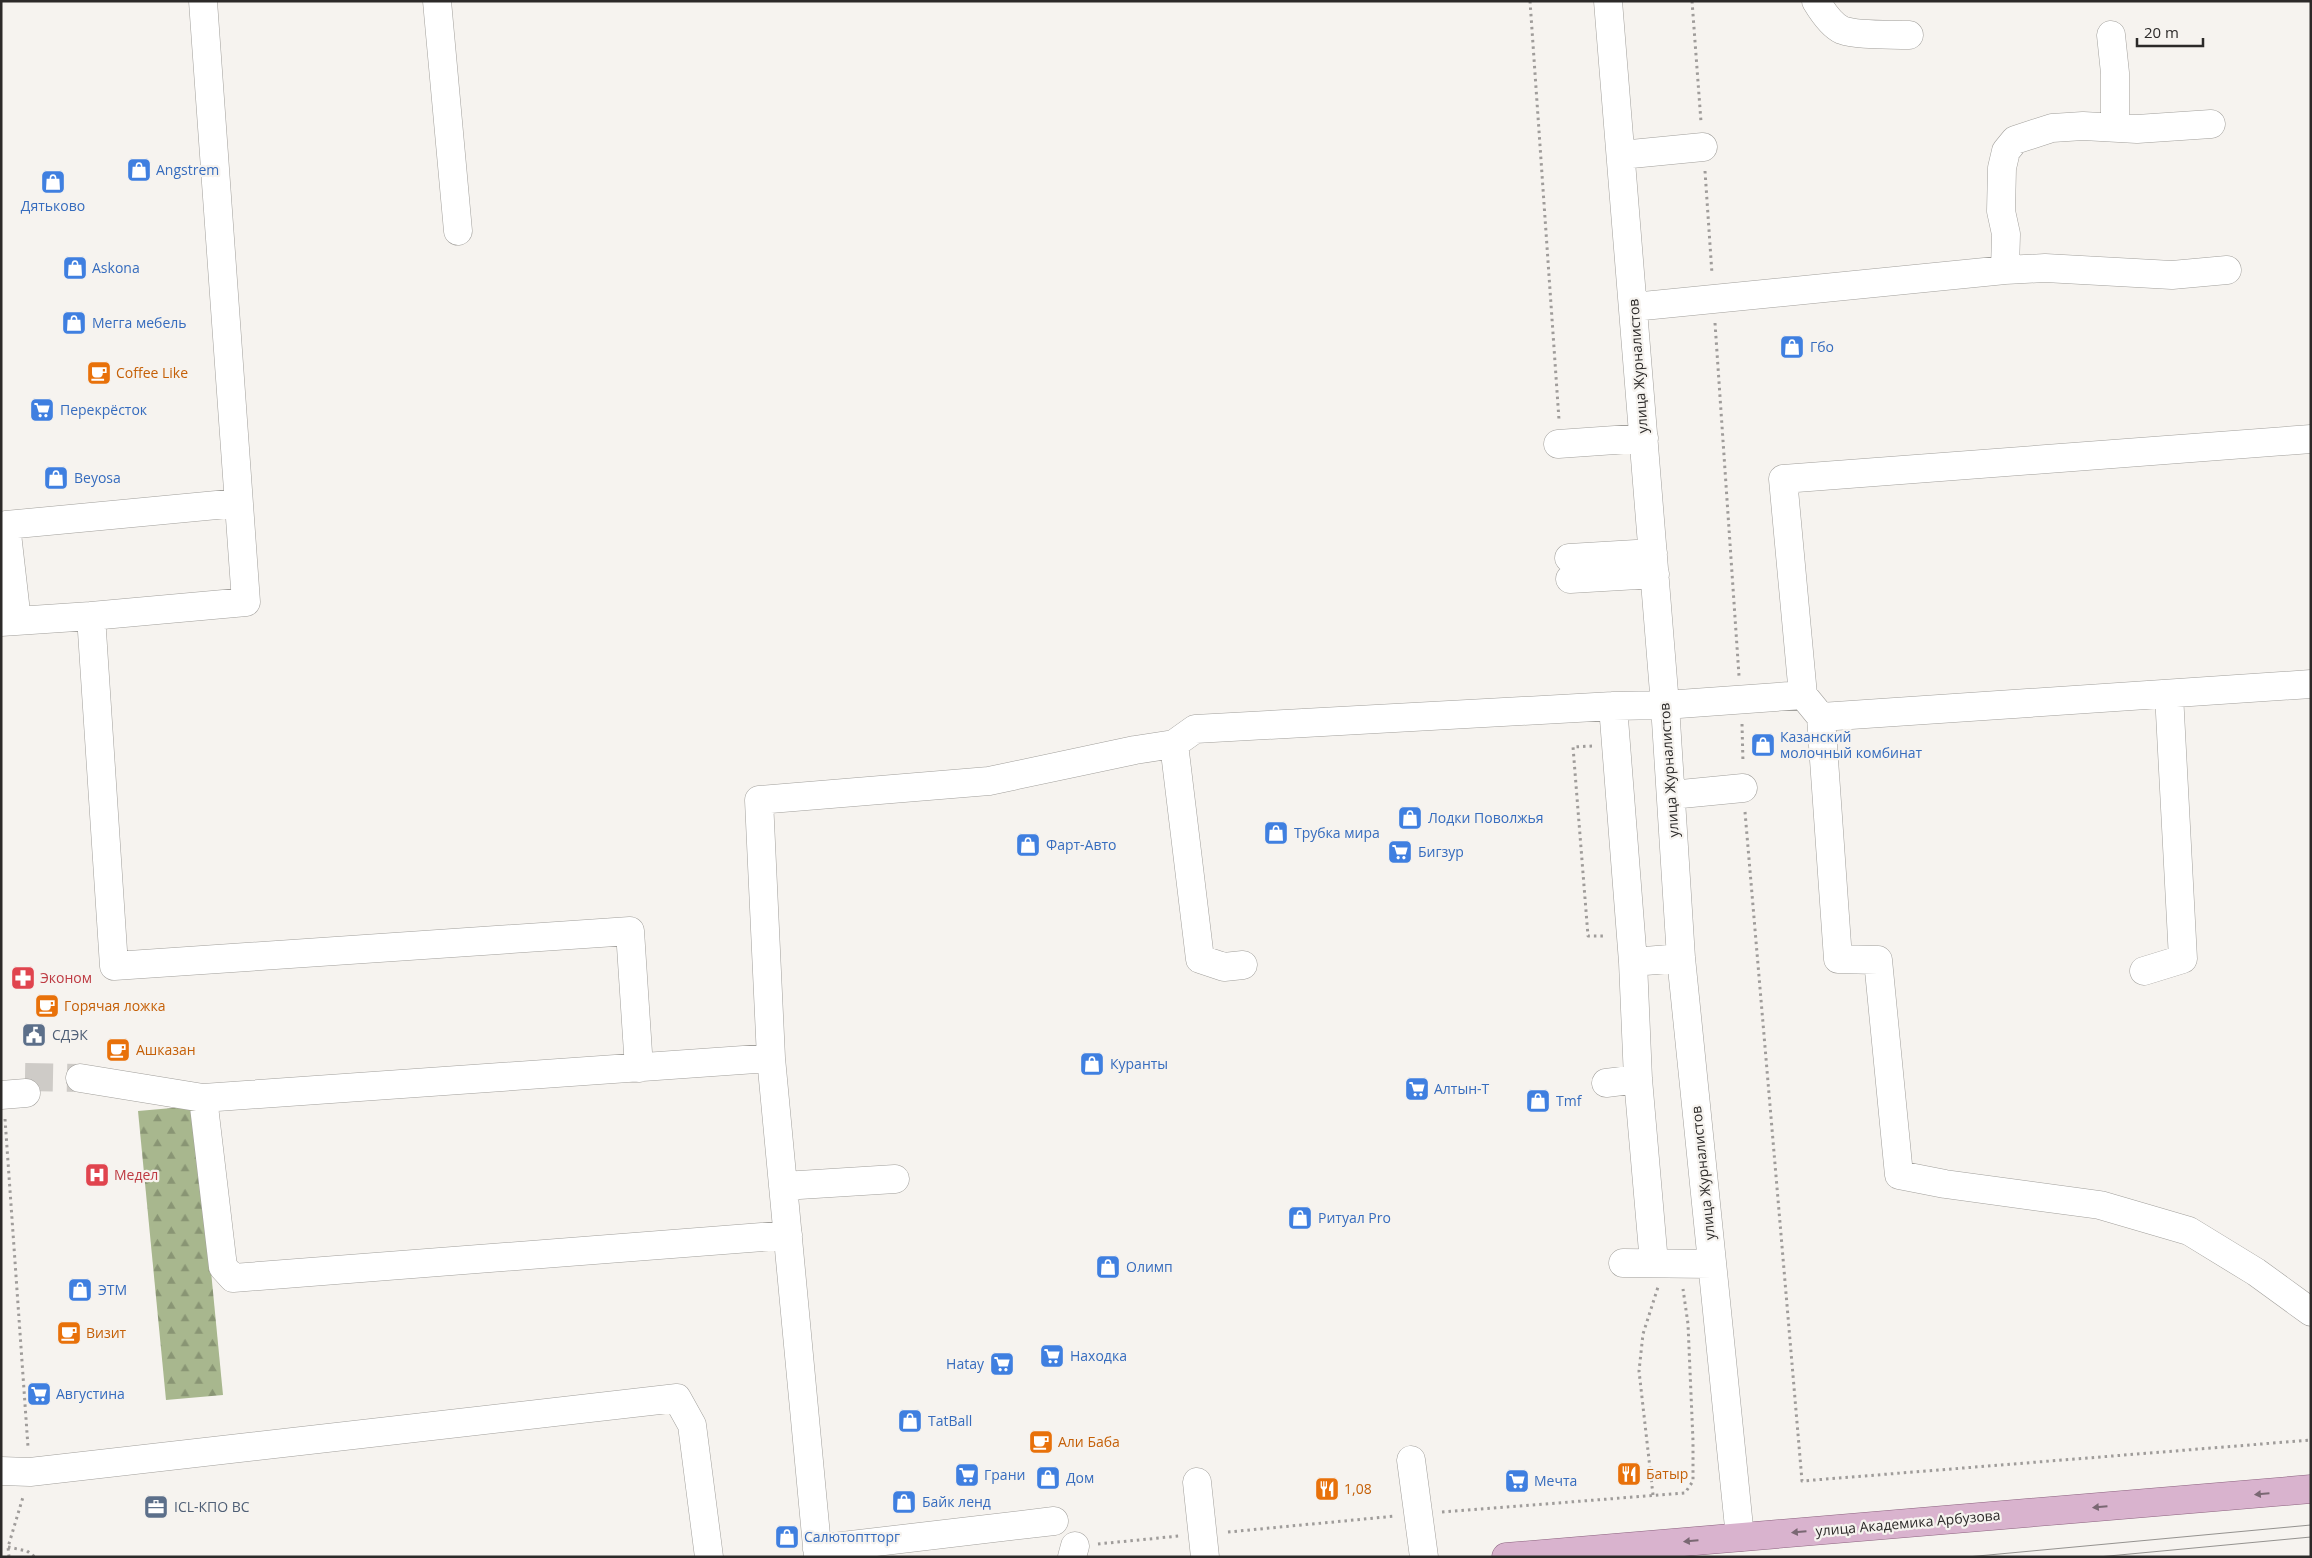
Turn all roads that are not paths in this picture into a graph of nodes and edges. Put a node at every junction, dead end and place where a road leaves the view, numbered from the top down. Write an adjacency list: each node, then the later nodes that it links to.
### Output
1 (203, 1): 18 (street)
2 (437, 1): 11 (street)
3 (1608, 1): 10 (street, улица Журналистов)
4 (1816, 1): 5 (street)
5 (1909, 35)
6 (2111, 35): 8 (street)
7 (2212, 124): 8 (street)
8 (2115, 127): 12 (street)
9 (1703, 147): 10 (street)
10 (1621, 155): 14 (street, улица Журналистов)
11 (458, 231)
12 (2005, 270): 13 (street); 14 (street)
13 (2227, 270)
14 (1633, 306): 15 (street, улица Журналистов)
15 (1644, 438): 17 (street); 19 (street, улица Журналистов)
16 (2311, 439): 25 (street)
17 (1559, 444)
18 (238, 503): 21 (street); 22 (street)
19 (1654, 563): 20 (street); 26 (street, улица Журналистов)
20 (1570, 569)
21 (91, 616): 22 (street); 37 (street)
22 (9, 621)
23 (2311, 684): 24 (street)
24 (2168, 694): 28 (street); 35 (street)
25 (1803, 695): 26 (street); 28 (street)
26 (1665, 705): 27 (street); 31 (street, улица Журналистов)
27 (1613, 706): 29 (street); 33 (street)
28 (1821, 717): 48 (street)
29 (1174, 744): 34 (street); 36 (street)
30 (1743, 788): 31 (street)
31 (1671, 795): 32 (street, улица Журналистов)
32 (1681, 958): 33 (street); 47 (street, улица Журналистов)
33 (1633, 962): 38 (street)
34 (1242, 966)
35 (2144, 971)
36 (772, 1058): 37 (street); 43 (street)
37 (639, 1068): 41 (street)
38 (1638, 1079): 40 (street); 46 (street)
39 (80, 1083): 41 (street)
40 (1606, 1083)
41 (203, 1098): 44 (street)
42 (896, 1179): 43 (street)
43 (783, 1186): 44 (street)
44 (788, 1235): 56 (street)
45 (1623, 1262): 46 (street)
46 (1667, 1263): 47 (street)
47 (1712, 1264): 54 (street, улица Журналистов)
48 (2311, 1312)
49 (1411, 1460): 58 (street)
50 (1, 1471): 57 (street)
51 (1198, 1482): 55 (street)
52 (2311, 1490): 54 (main road, улица Академика Арбузова, one-way to 54)
53 (1054, 1521): 56 (street)
54 (1740, 1537): 59 (main road, улица Академика Арбузова, one-way to 59)
55 (1204, 1545)
56 (817, 1553)
57 (709, 1557)
58 (1424, 1557)
59 (1506, 1557)

